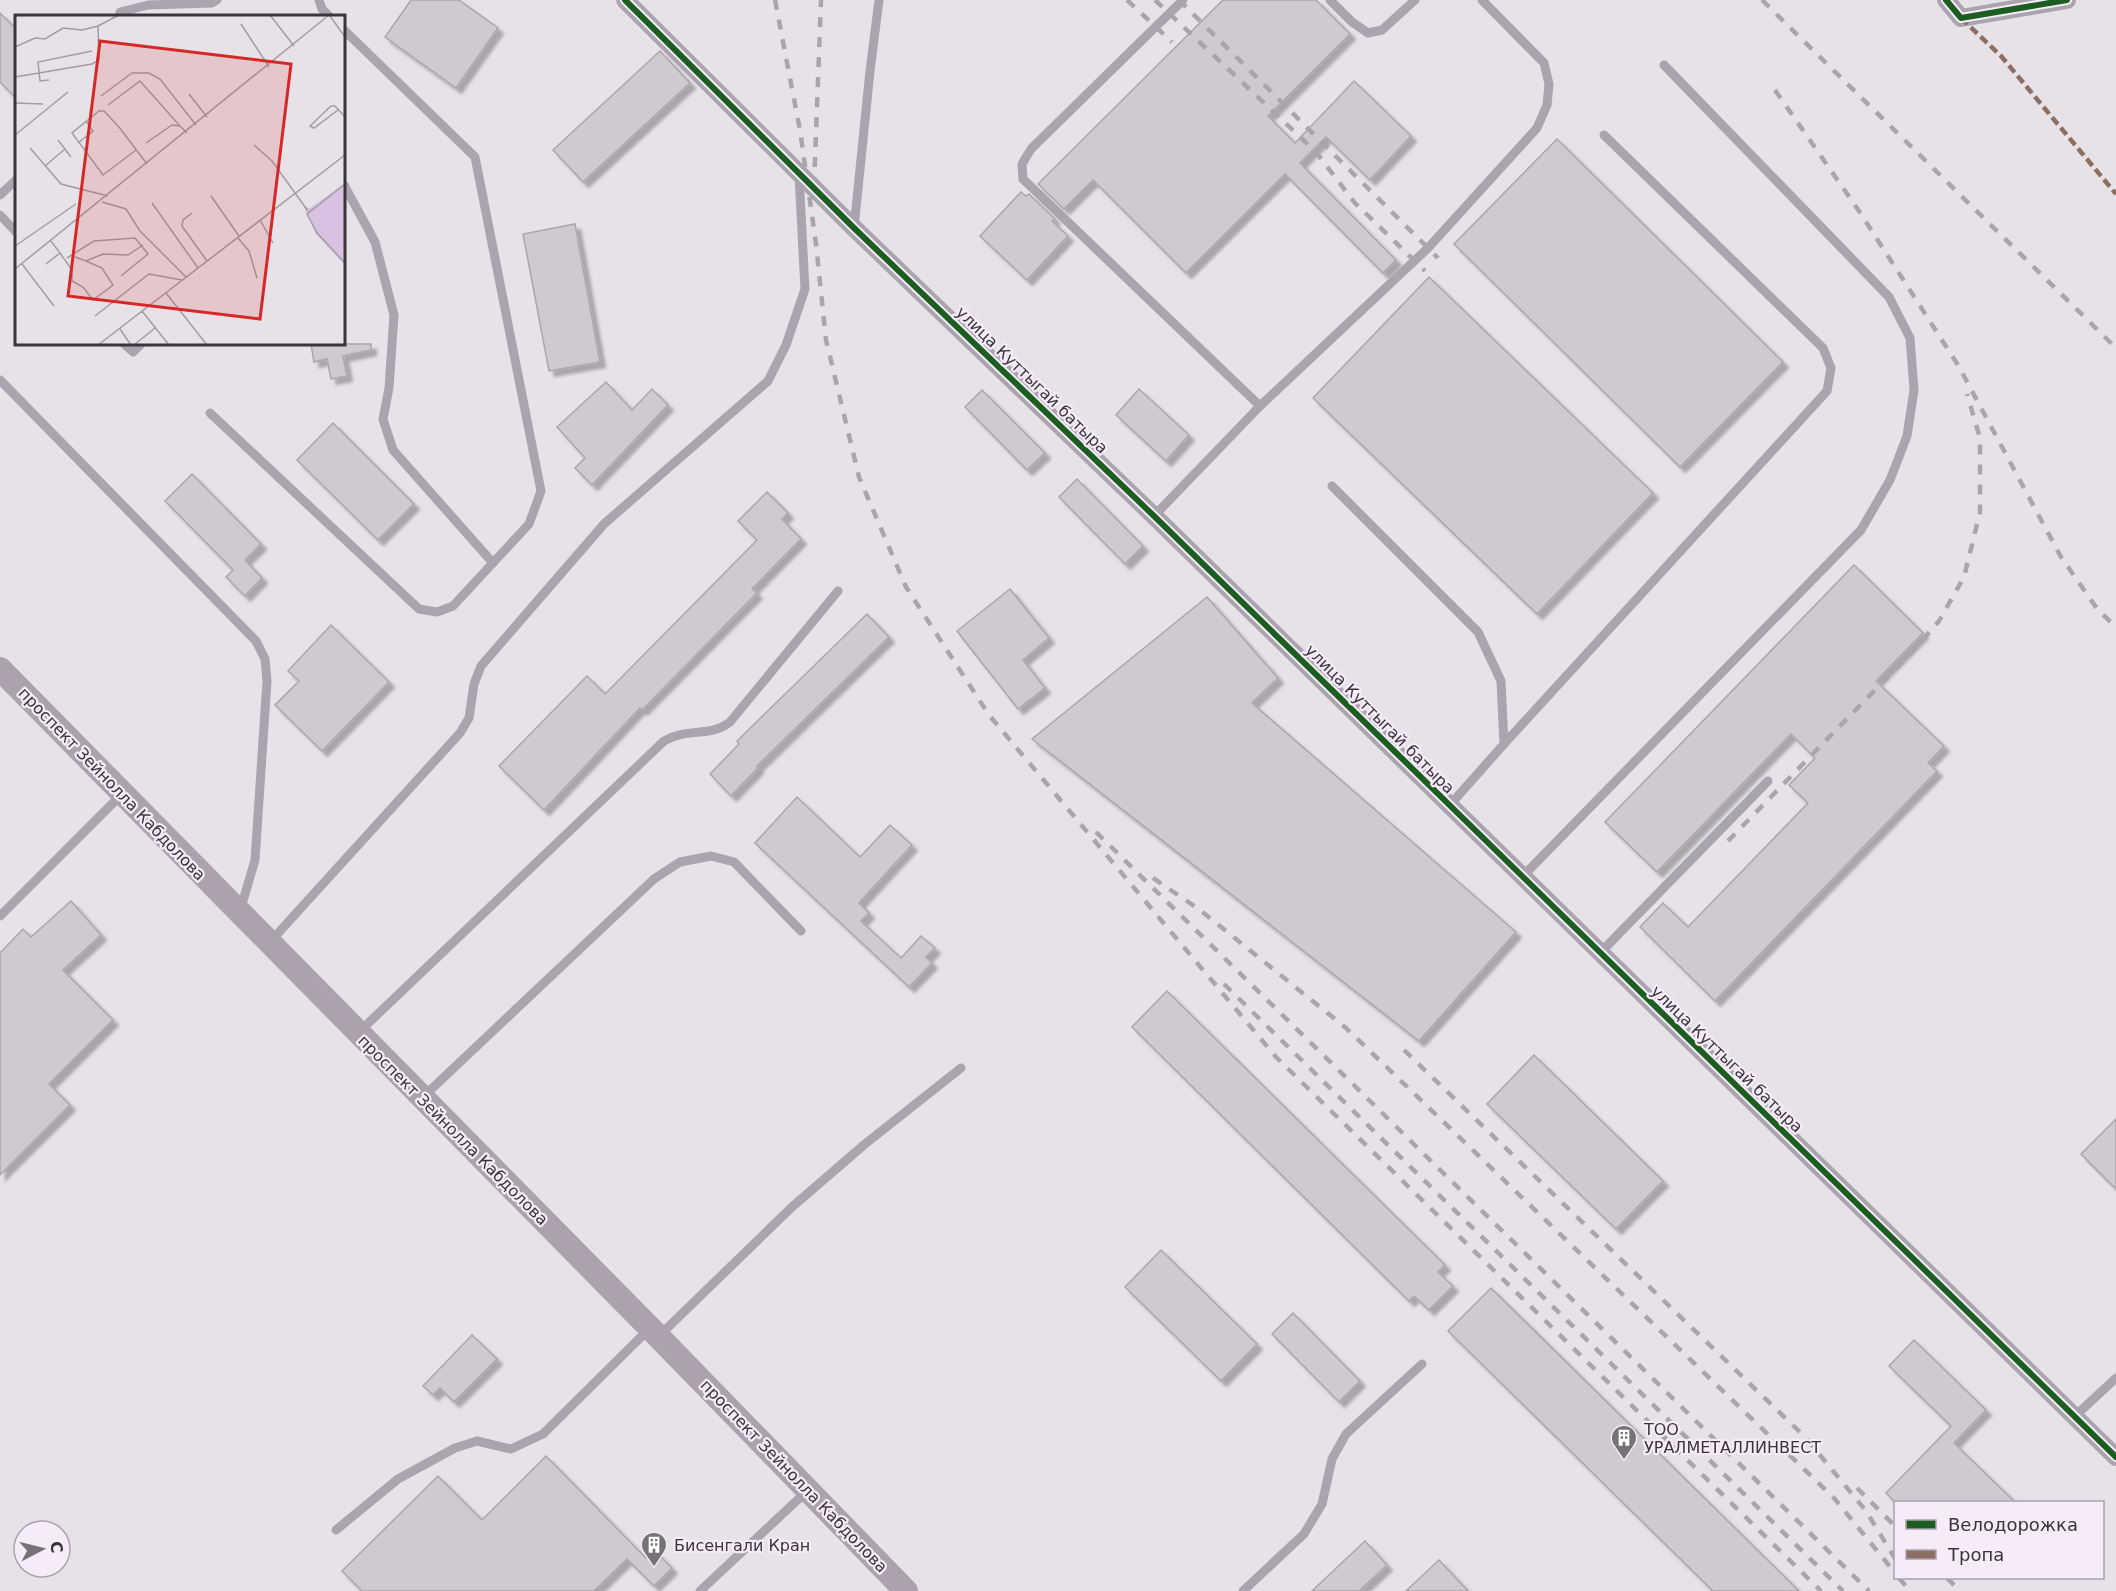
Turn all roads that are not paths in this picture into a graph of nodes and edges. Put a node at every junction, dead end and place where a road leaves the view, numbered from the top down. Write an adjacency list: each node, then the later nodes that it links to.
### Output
1 (217, 0): 10 (lane)
2 (625, 0): 14 (street, улица Куттыгай батыра)
3 (879, 0): 19 (lane)
4 (1183, 0): 24 (lane)
5 (1330, 0): 6 (lane)
6 (1415, 0)
7 (1482, 0): 24 (lane)
8 (1946, 0): 9 (street)
9 (2067, 0)
10 (119, 15)
11 (345, 31): 28 (lane)
12 (1664, 65): 35 (lane)
13 (1604, 135): 31 (lane)
14 (799, 173): 19 (street, улица Куттыгай батыра); 39 (lane)
15 (15, 181): 17 (lane)
16 (345, 187): 28 (lane)
17 (0, 195)
18 (0, 215): 20 (lane)
19 (854, 228): 27 (street, улица Куттыгай батыра)
20 (15, 231)
21 (125, 345): 22 (lane)
22 (140, 345)
23 (0, 380): 36 (lane)
24 (1260, 406): 27 (lane)
25 (210, 413): 28 (lane)
26 (1332, 486): 31 (lane)
27 (1154, 516): 34 (street, улица Куттыгай батыра)
28 (493, 563)
29 (838, 591): 41 (lane)
30 (0, 669): 33 (main road, проспект Зейнолла Кабдолова)
31 (1504, 744): 34 (lane)
32 (1768, 781): 40 (lane)
33 (122, 794): 36 (main road, проспект Зейнолла Кабдолова); 37 (lane)
34 (1449, 806): 35 (street, улица Куттыгай батыра)
35 (1522, 877): 40 (street, улица Куттыгай батыра)
36 (239, 913): 39 (main road, проспект Зейнолла Кабдолова)
37 (0, 916)
38 (801, 931): 43 (lane)
39 (269, 943): 41 (main road, проспект Зейнолла Кабдолова)
40 (1600, 953): 47 (street, улица Куттыгай батыра)
41 (358, 1034): 43 (main road, проспект Зейнолла Кабдолова)
42 (961, 1068): 44 (lane)
43 (422, 1099): 44 (main road, проспект Зейнолла Кабдолова)
44 (654, 1332): 49 (main road, проспект Зейнолла Кабдолова); 50 (lane)
45 (1422, 1364): 53 (lane)
46 (2116, 1378): 47 (lane)
47 (2074, 1417): 48 (street, улица Куттыгай батыра)
48 (2116, 1457)
49 (808, 1490): 51 (lane); 52 (main road, проспект Зейнолла Кабдолова)
50 (336, 1530)
51 (700, 1591)
52 (906, 1591)
53 (1244, 1591)

